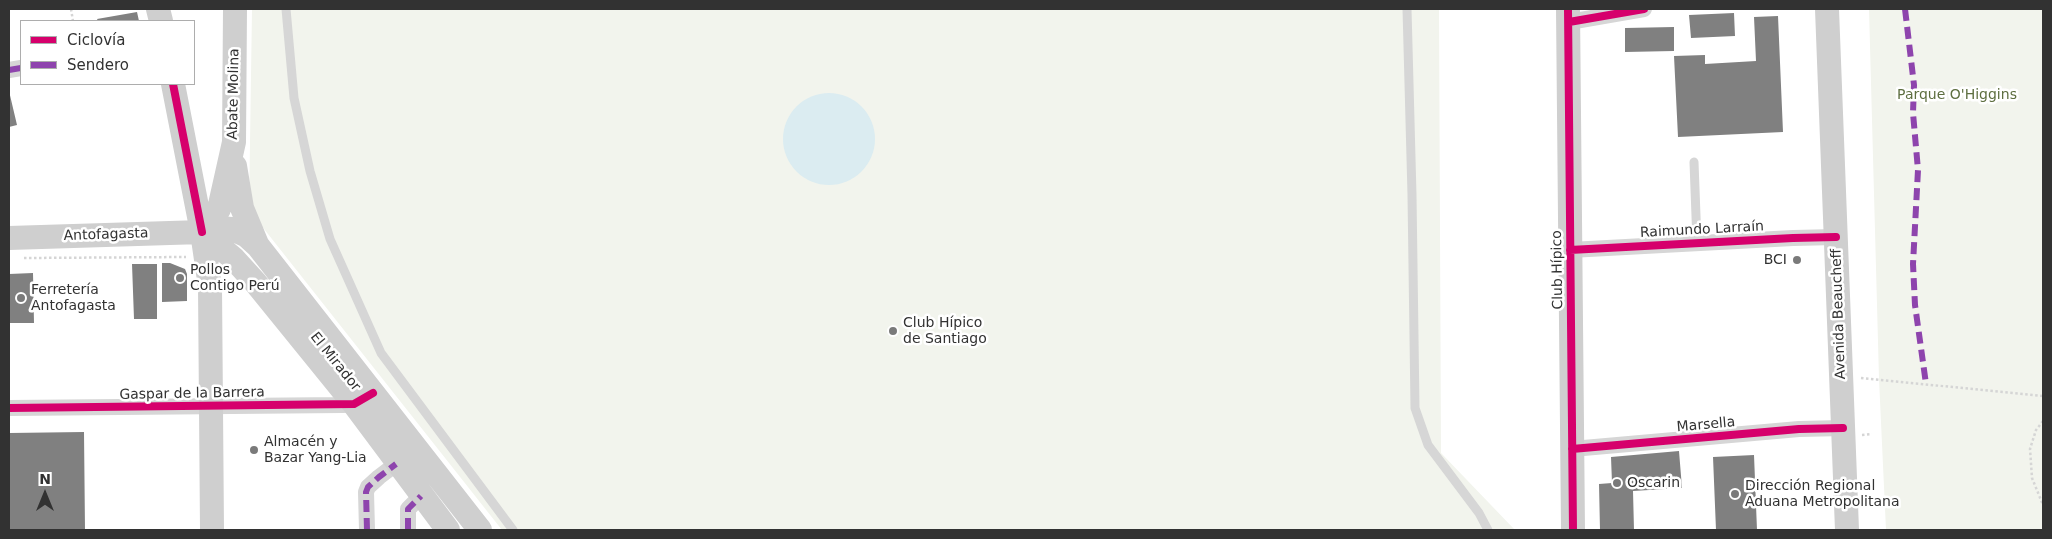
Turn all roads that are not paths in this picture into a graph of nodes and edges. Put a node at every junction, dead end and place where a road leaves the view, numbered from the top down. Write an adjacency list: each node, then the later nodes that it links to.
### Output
1 (235, 9): 8 (main road, Abate Molina)
2 (286, 9): 28 (lane)
3 (1407, 9): 29 (lane)
4 (1644, 9): 6 (street)
5 (1828, 9): 11 (main road, Avenida Beaucheff)
6 (1568, 16): 15 (main road, Club Hípico)
7 (173, 85): 10 (main road)
8 (234, 142): 10 (main road, Abate Molina); 13 (main road)
9 (1694, 162): 12 (lane)
10 (202, 232): 13 (main road, El Mirador); 14 (main road, Antofagasta); 16 (main road, El Mirador); 17 (main road)
11 (1836, 237): 12 (street, Raimundo Larraín); 19 (main road, Avenida Beaucheff)
12 (1697, 243): 15 (street, Raimundo Larraín)
13 (258, 246): 16 (main road, El Mirador)
14 (14, 248)
15 (1570, 250): 20 (main road, Club Hípico)
16 (363, 399): 17 (street, Gaspar de la Barrera); 21 (main road, El Mirador); 27 (main road, El Mirador)
17 (212, 407): 18 (street, Gaspar de la Barrera); 23 (main road)
18 (9, 408)
19 (1843, 428): 20 (street, Marsella); 31 (main road, Avenida Beaucheff)
20 (1572, 449): 30 (main road, Club Hípico)
21 (396, 464): 22 (main road, El Mirador); 24 (street)
22 (421, 496): 25 (street); 26 (main road, El Mirador)
23 (212, 530)
24 (367, 530)
25 (408, 530)
26 (448, 530)
27 (480, 530)
28 (513, 530)
29 (1488, 530)
30 (1573, 530)
31 (1847, 530)

